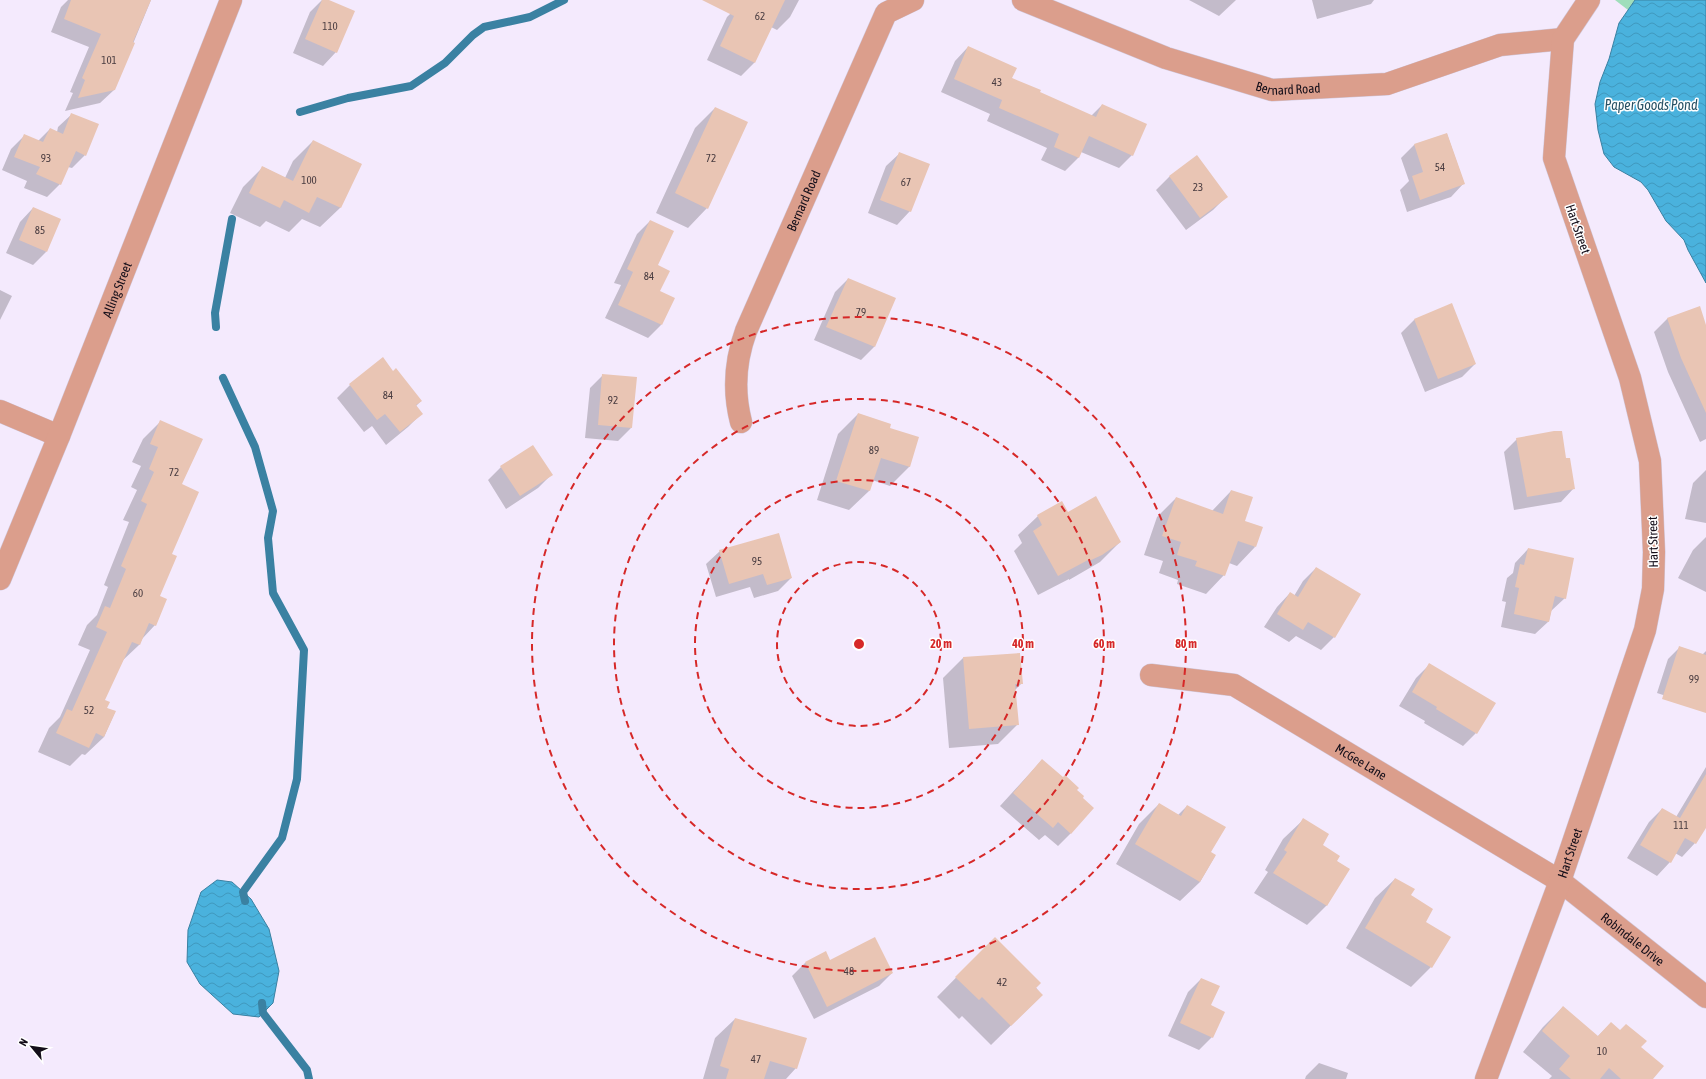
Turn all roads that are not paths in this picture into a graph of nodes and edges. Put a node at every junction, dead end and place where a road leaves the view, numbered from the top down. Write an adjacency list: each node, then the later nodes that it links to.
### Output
1 (231, 0): 8 (street, Alling Street)
2 (913, 0): 7 (street, Bernard Road)
3 (1023, 0): 5 (street, Bernard Road)
4 (1588, 0): 5 (street, Hart Street)
5 (1563, 39): 11 (street, Hart Street)
6 (0, 411): 8 (street)
7 (741, 422)
8 (59, 436): 9 (street, Alling Street)
9 (0, 579)
10 (1151, 675): 11 (street, McGee Lane)
11 (1560, 881): 12 (street, Robindale Drive); 13 (street, Hart Street)
12 (1706, 997)
13 (1486, 1079)

